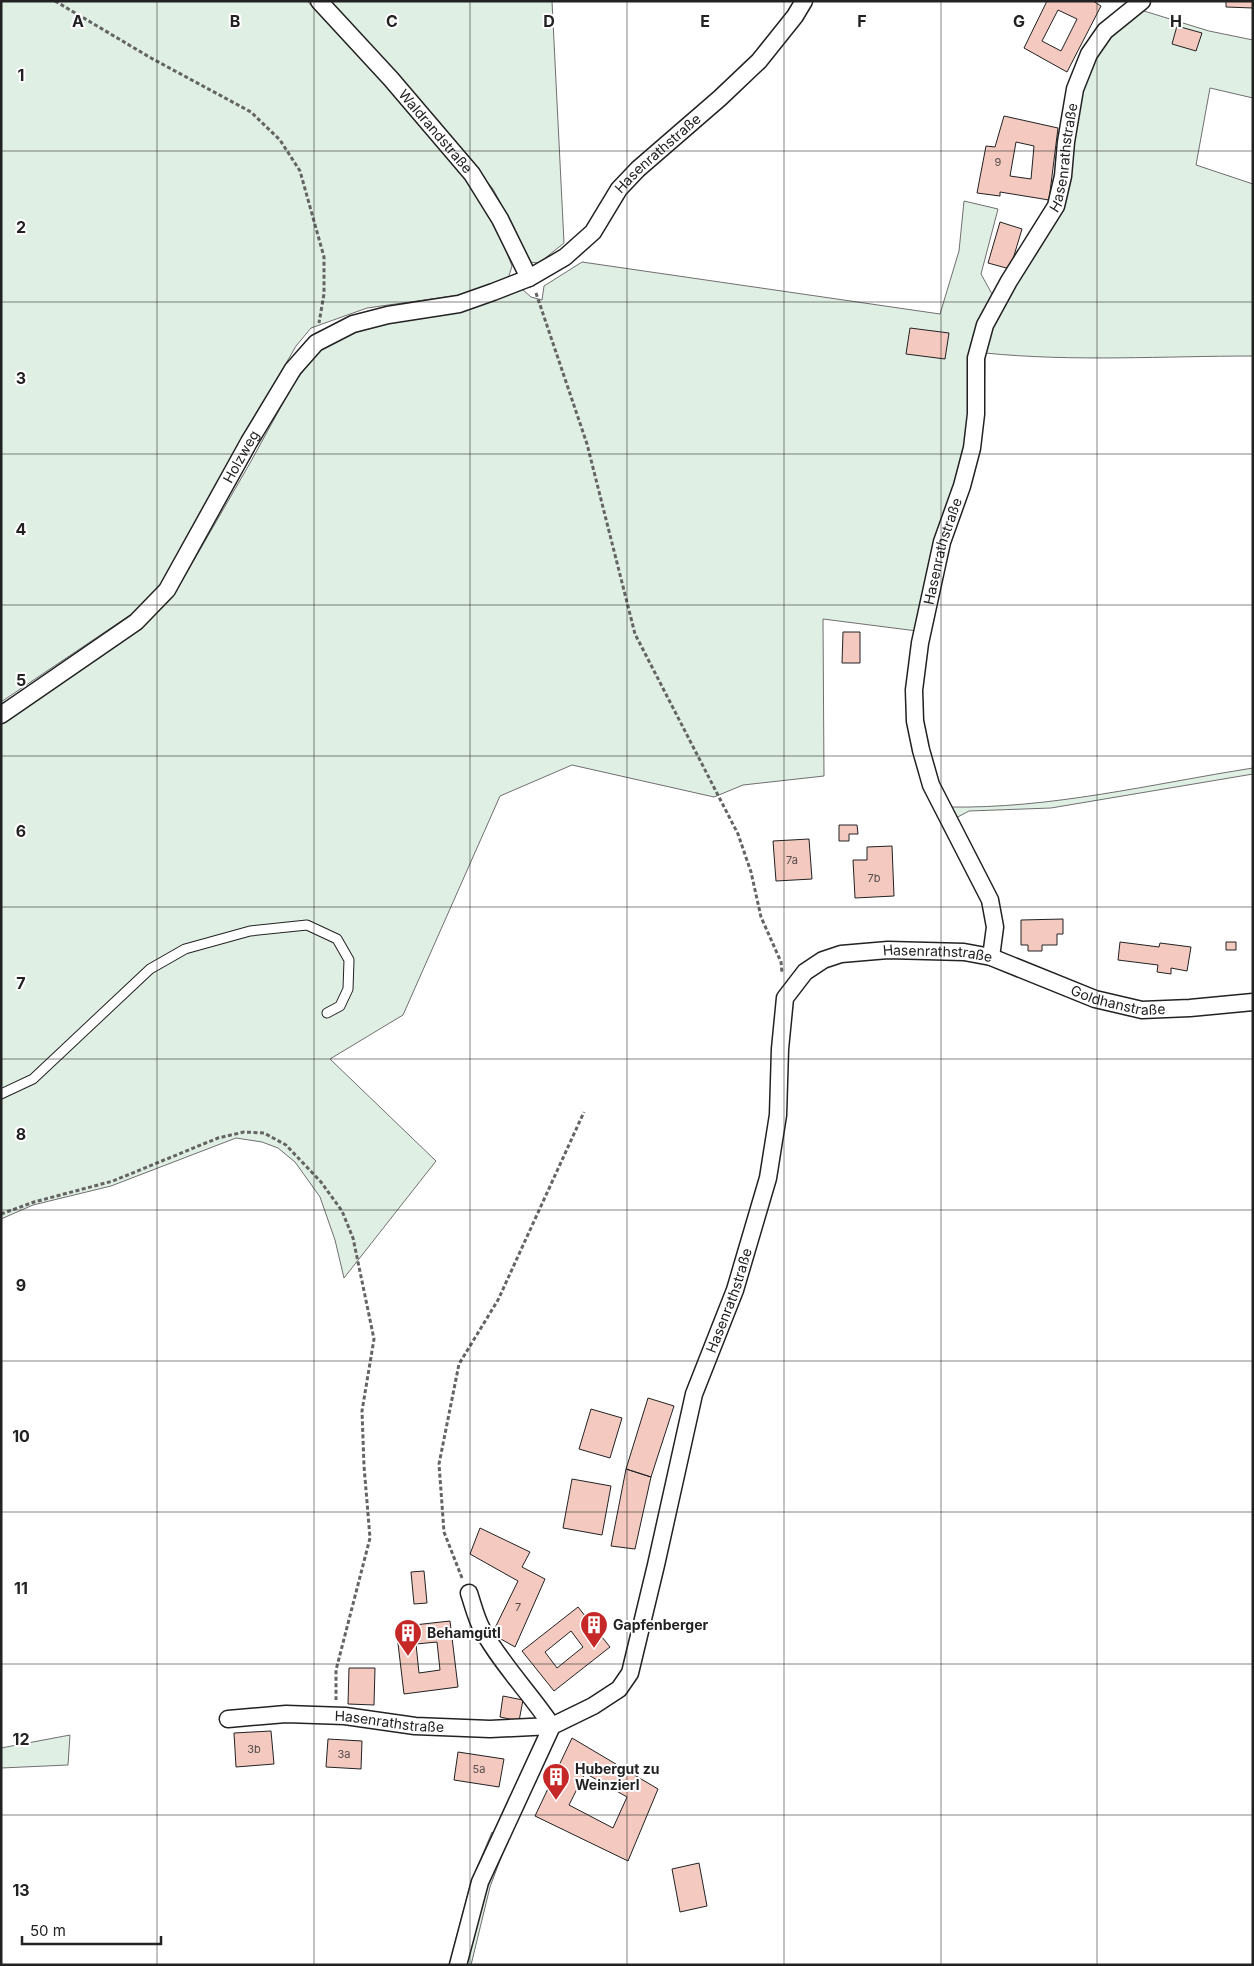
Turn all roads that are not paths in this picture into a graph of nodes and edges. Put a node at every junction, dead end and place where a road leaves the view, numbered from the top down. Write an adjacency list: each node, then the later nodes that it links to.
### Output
1 (319, 1): 4 (street, Waldrandstraße)
2 (804, 1): 4 (street, Hasenrathstraße)
3 (1142, 1): 6 (street, Hasenrathstraße)
4 (529, 278): 5 (street, Holzweg)
5 (1, 715)
6 (991, 957): 7 (street, Goldhanstraße); 12 (street, Hasenrathstraße)
7 (1253, 1002)
8 (327, 1013): 9 (lane)
9 (1, 1094)
10 (468, 1593): 12 (street)
11 (228, 1719): 12 (street, Hasenrathstraße)
12 (552, 1726): 13 (street)
13 (458, 1965)

